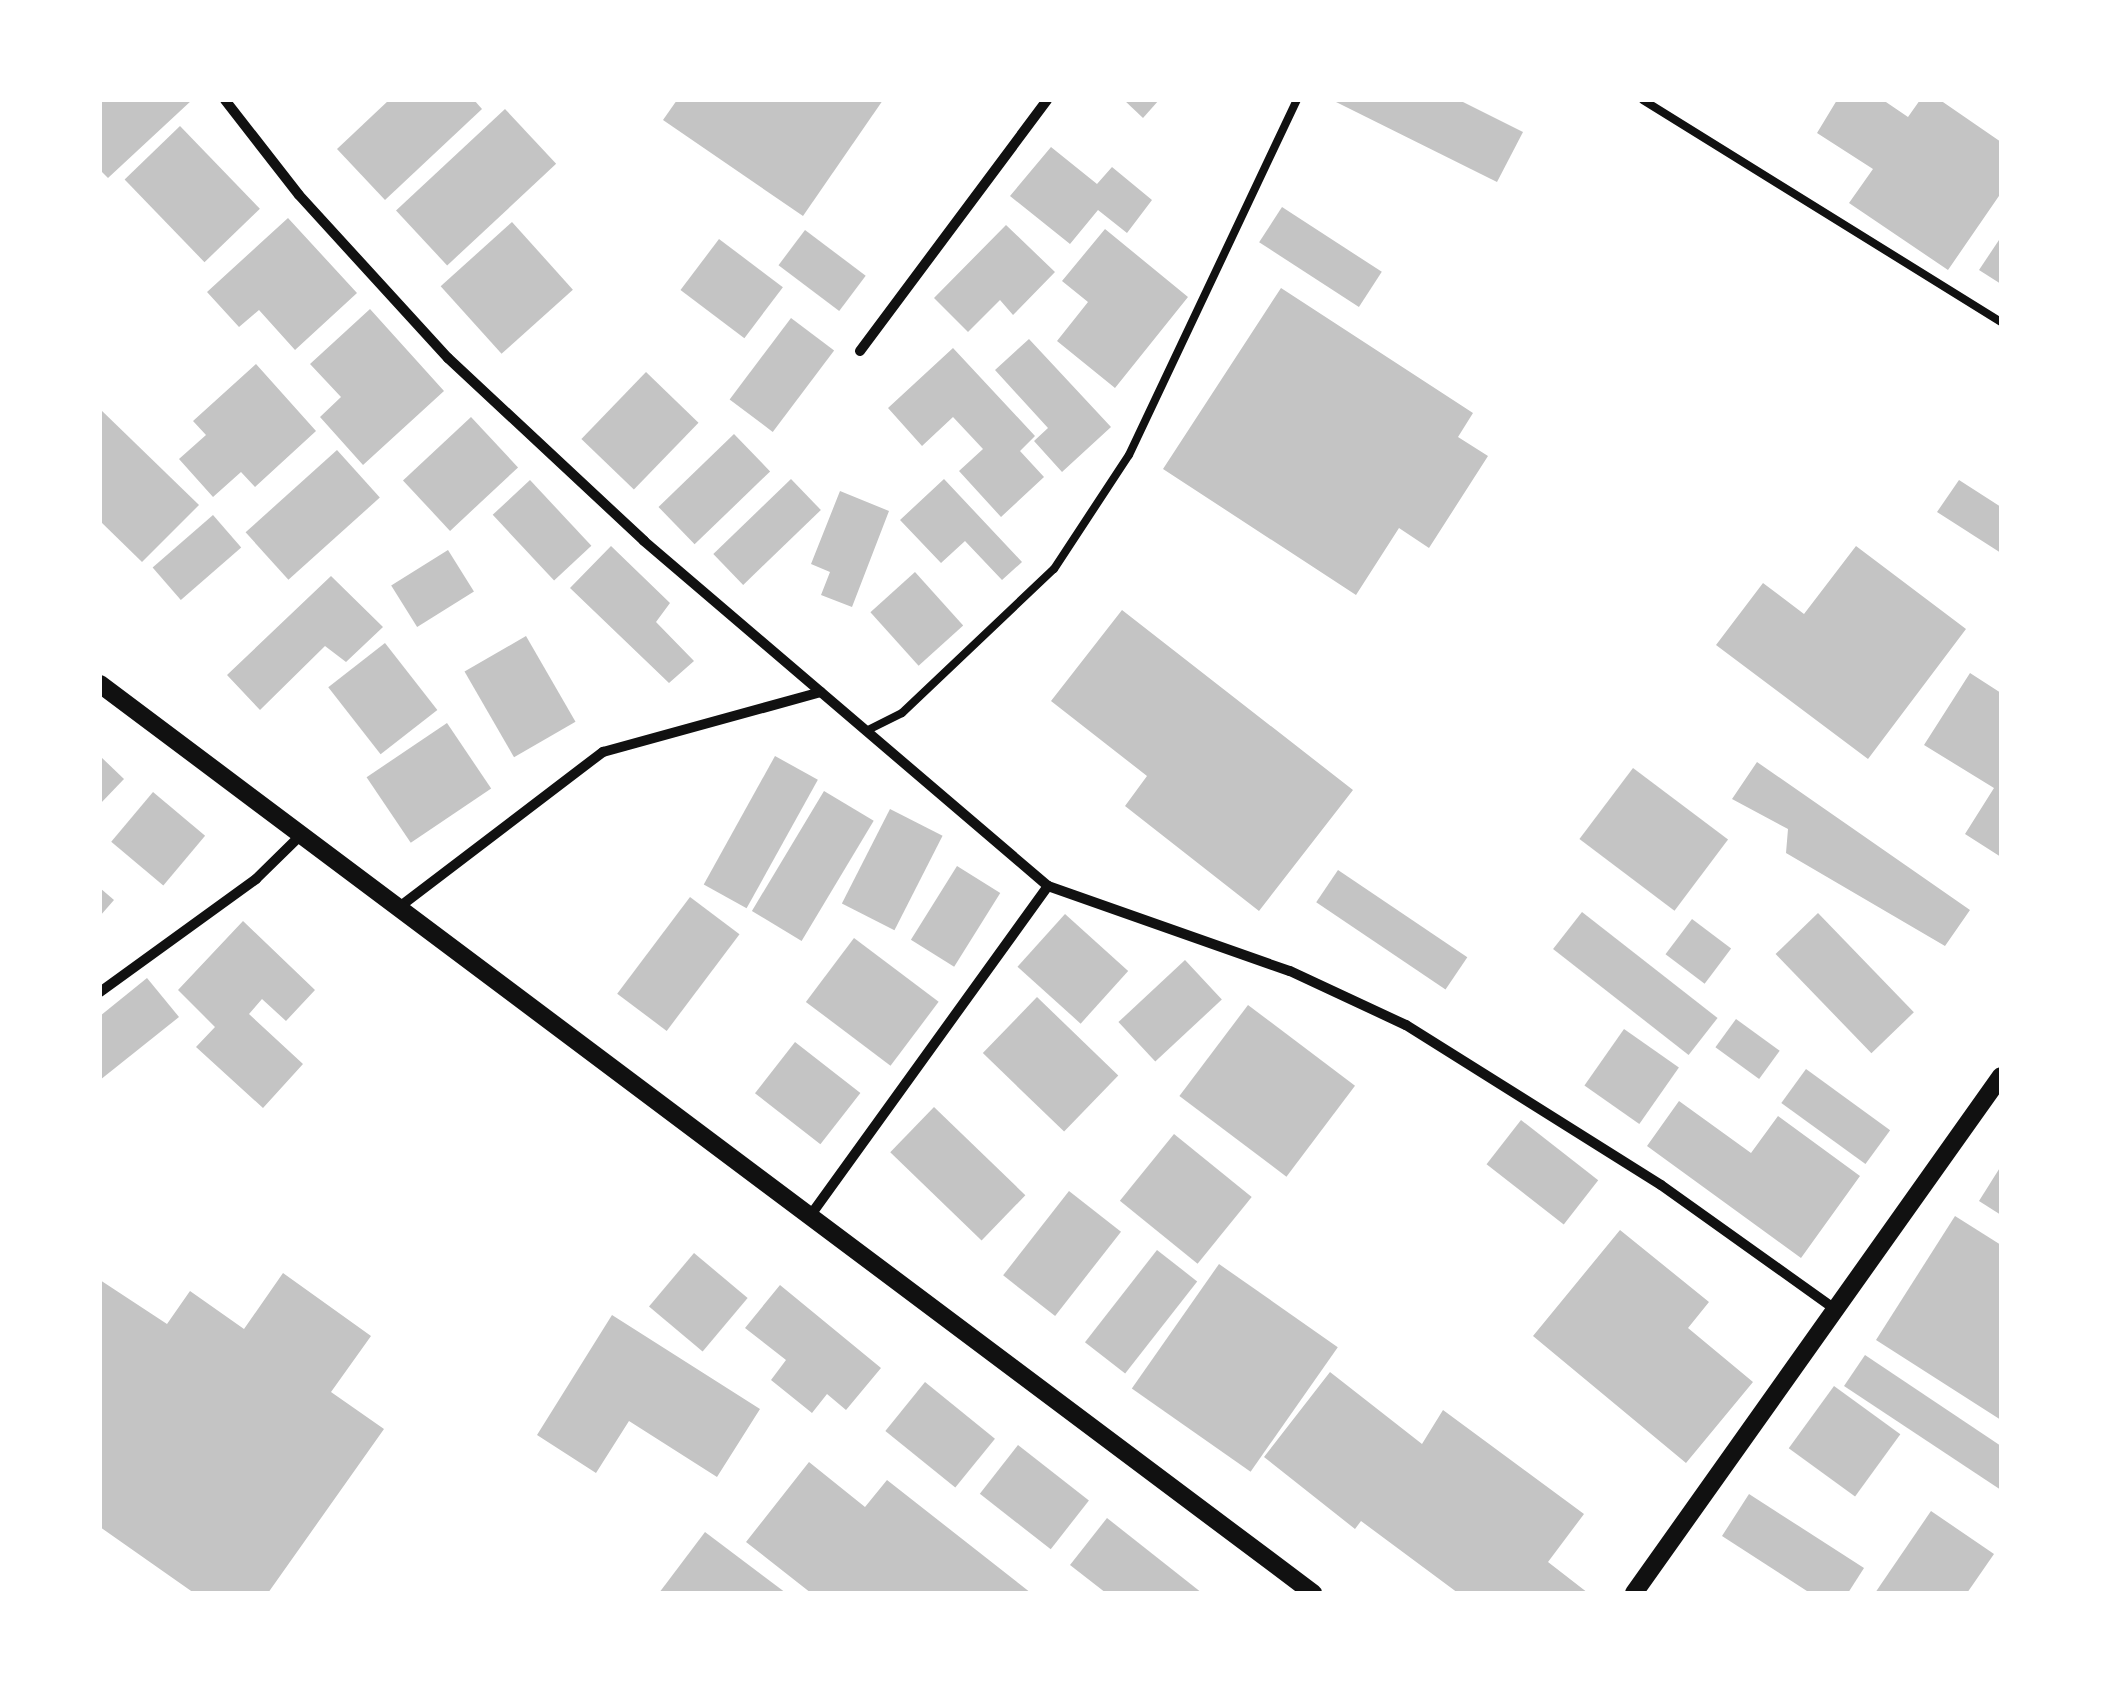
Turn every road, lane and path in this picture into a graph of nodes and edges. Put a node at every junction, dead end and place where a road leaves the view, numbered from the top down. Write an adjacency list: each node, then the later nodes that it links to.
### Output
1 (225, 100): 8 (street)
2 (1047, 100): 6 (street)
3 (1297, 100): 9 (lane)
4 (1643, 100): 5 (lane)
5 (2001, 322)
6 (860, 350)
7 (100, 684): 10 (street)
8 (821, 692): 9 (street); 12 (street)
9 (866, 730): 11 (street)
10 (301, 835): 12 (street); 13 (street)
11 (1048, 886): 15 (street); 16 (street)
12 (398, 908): 15 (street)
13 (100, 992)
14 (2001, 1076): 16 (street)
15 (810, 1216): 17 (street)
16 (1836, 1310): 18 (street)
17 (1312, 1593)
18 (1634, 1593)

